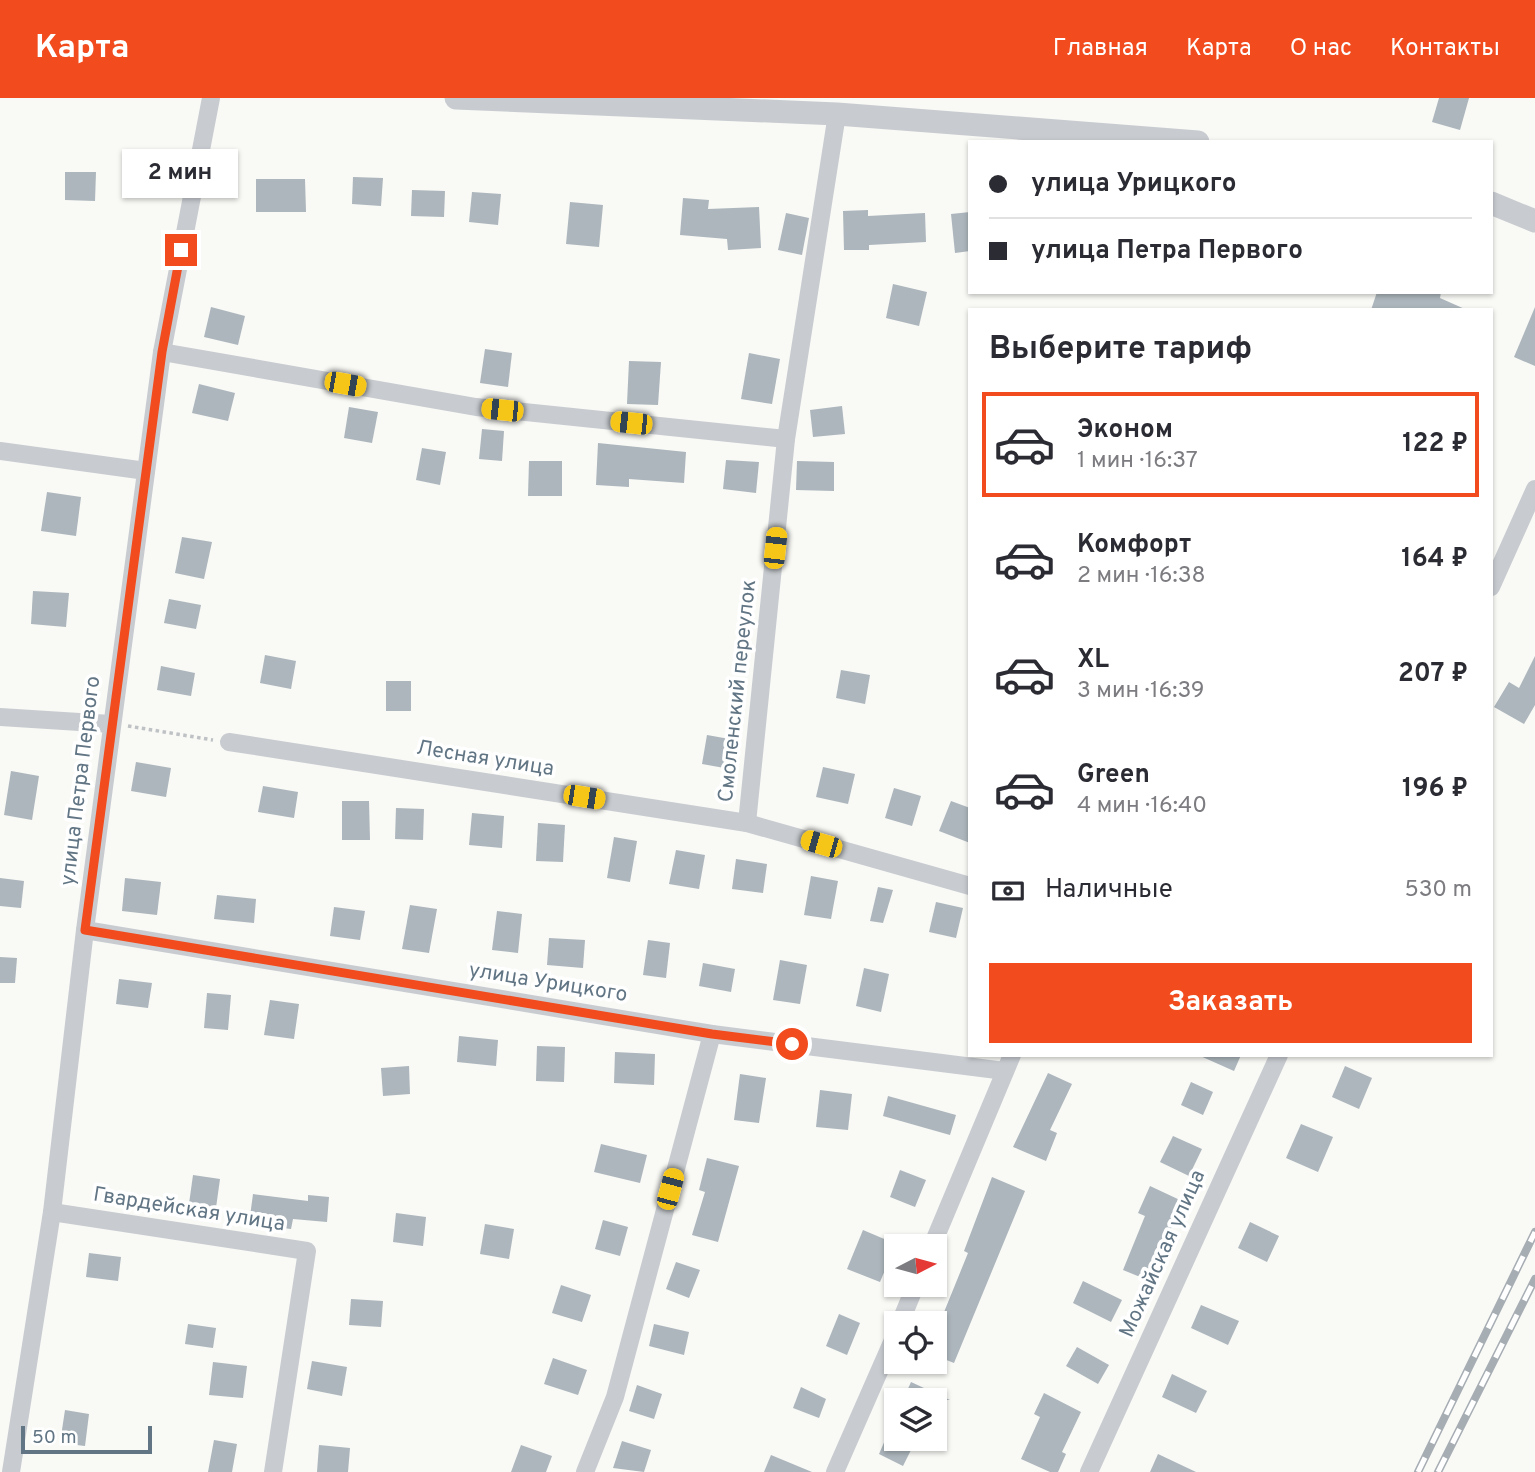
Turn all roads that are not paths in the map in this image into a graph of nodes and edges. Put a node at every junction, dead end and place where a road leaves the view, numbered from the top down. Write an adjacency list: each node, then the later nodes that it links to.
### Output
1 (211, 98): 7 (street, улица Петра Первого)
2 (456, 98): 3 (street)
3 (837, 114): 4 (street); 8 (street, Смоленский переулок)
4 (1172, 140)
5 (1493, 204): 6 (street)
6 (1535, 221)
7 (162, 352): 8 (street); 10 (street, улица Петра Первого)
8 (786, 439): 16 (street, Смоленский переулок)
9 (0, 450): 10 (street)
10 (146, 471): 14 (street, улица Петра Первого)
11 (1535, 489): 12 (street)
12 (1493, 583)
13 (0, 717): 14 (street)
14 (111, 724): 18 (street, улица Петра Первого)
15 (229, 742): 16 (street, Лесная улица)
16 (747, 823): 17 (street, Лесная улица)
17 (968, 885)
18 (85, 930): 19 (street, улица Урицкого); 22 (street, улица Петра Первого)
19 (712, 1034): 21 (street, улица Урицкого); 27 (street)
20 (1278, 1057): 29 (street, Можайская улица)
21 (1008, 1063): 23 (street)
22 (52, 1212): 25 (street, улица Петра Первого); 26 (street, Гвардейская улица)
23 (937, 1234)
24 (884, 1361): 28 (street)
25 (11, 1472)
26 (273, 1472)
27 (585, 1472)
28 (835, 1472)
29 (1089, 1472)

